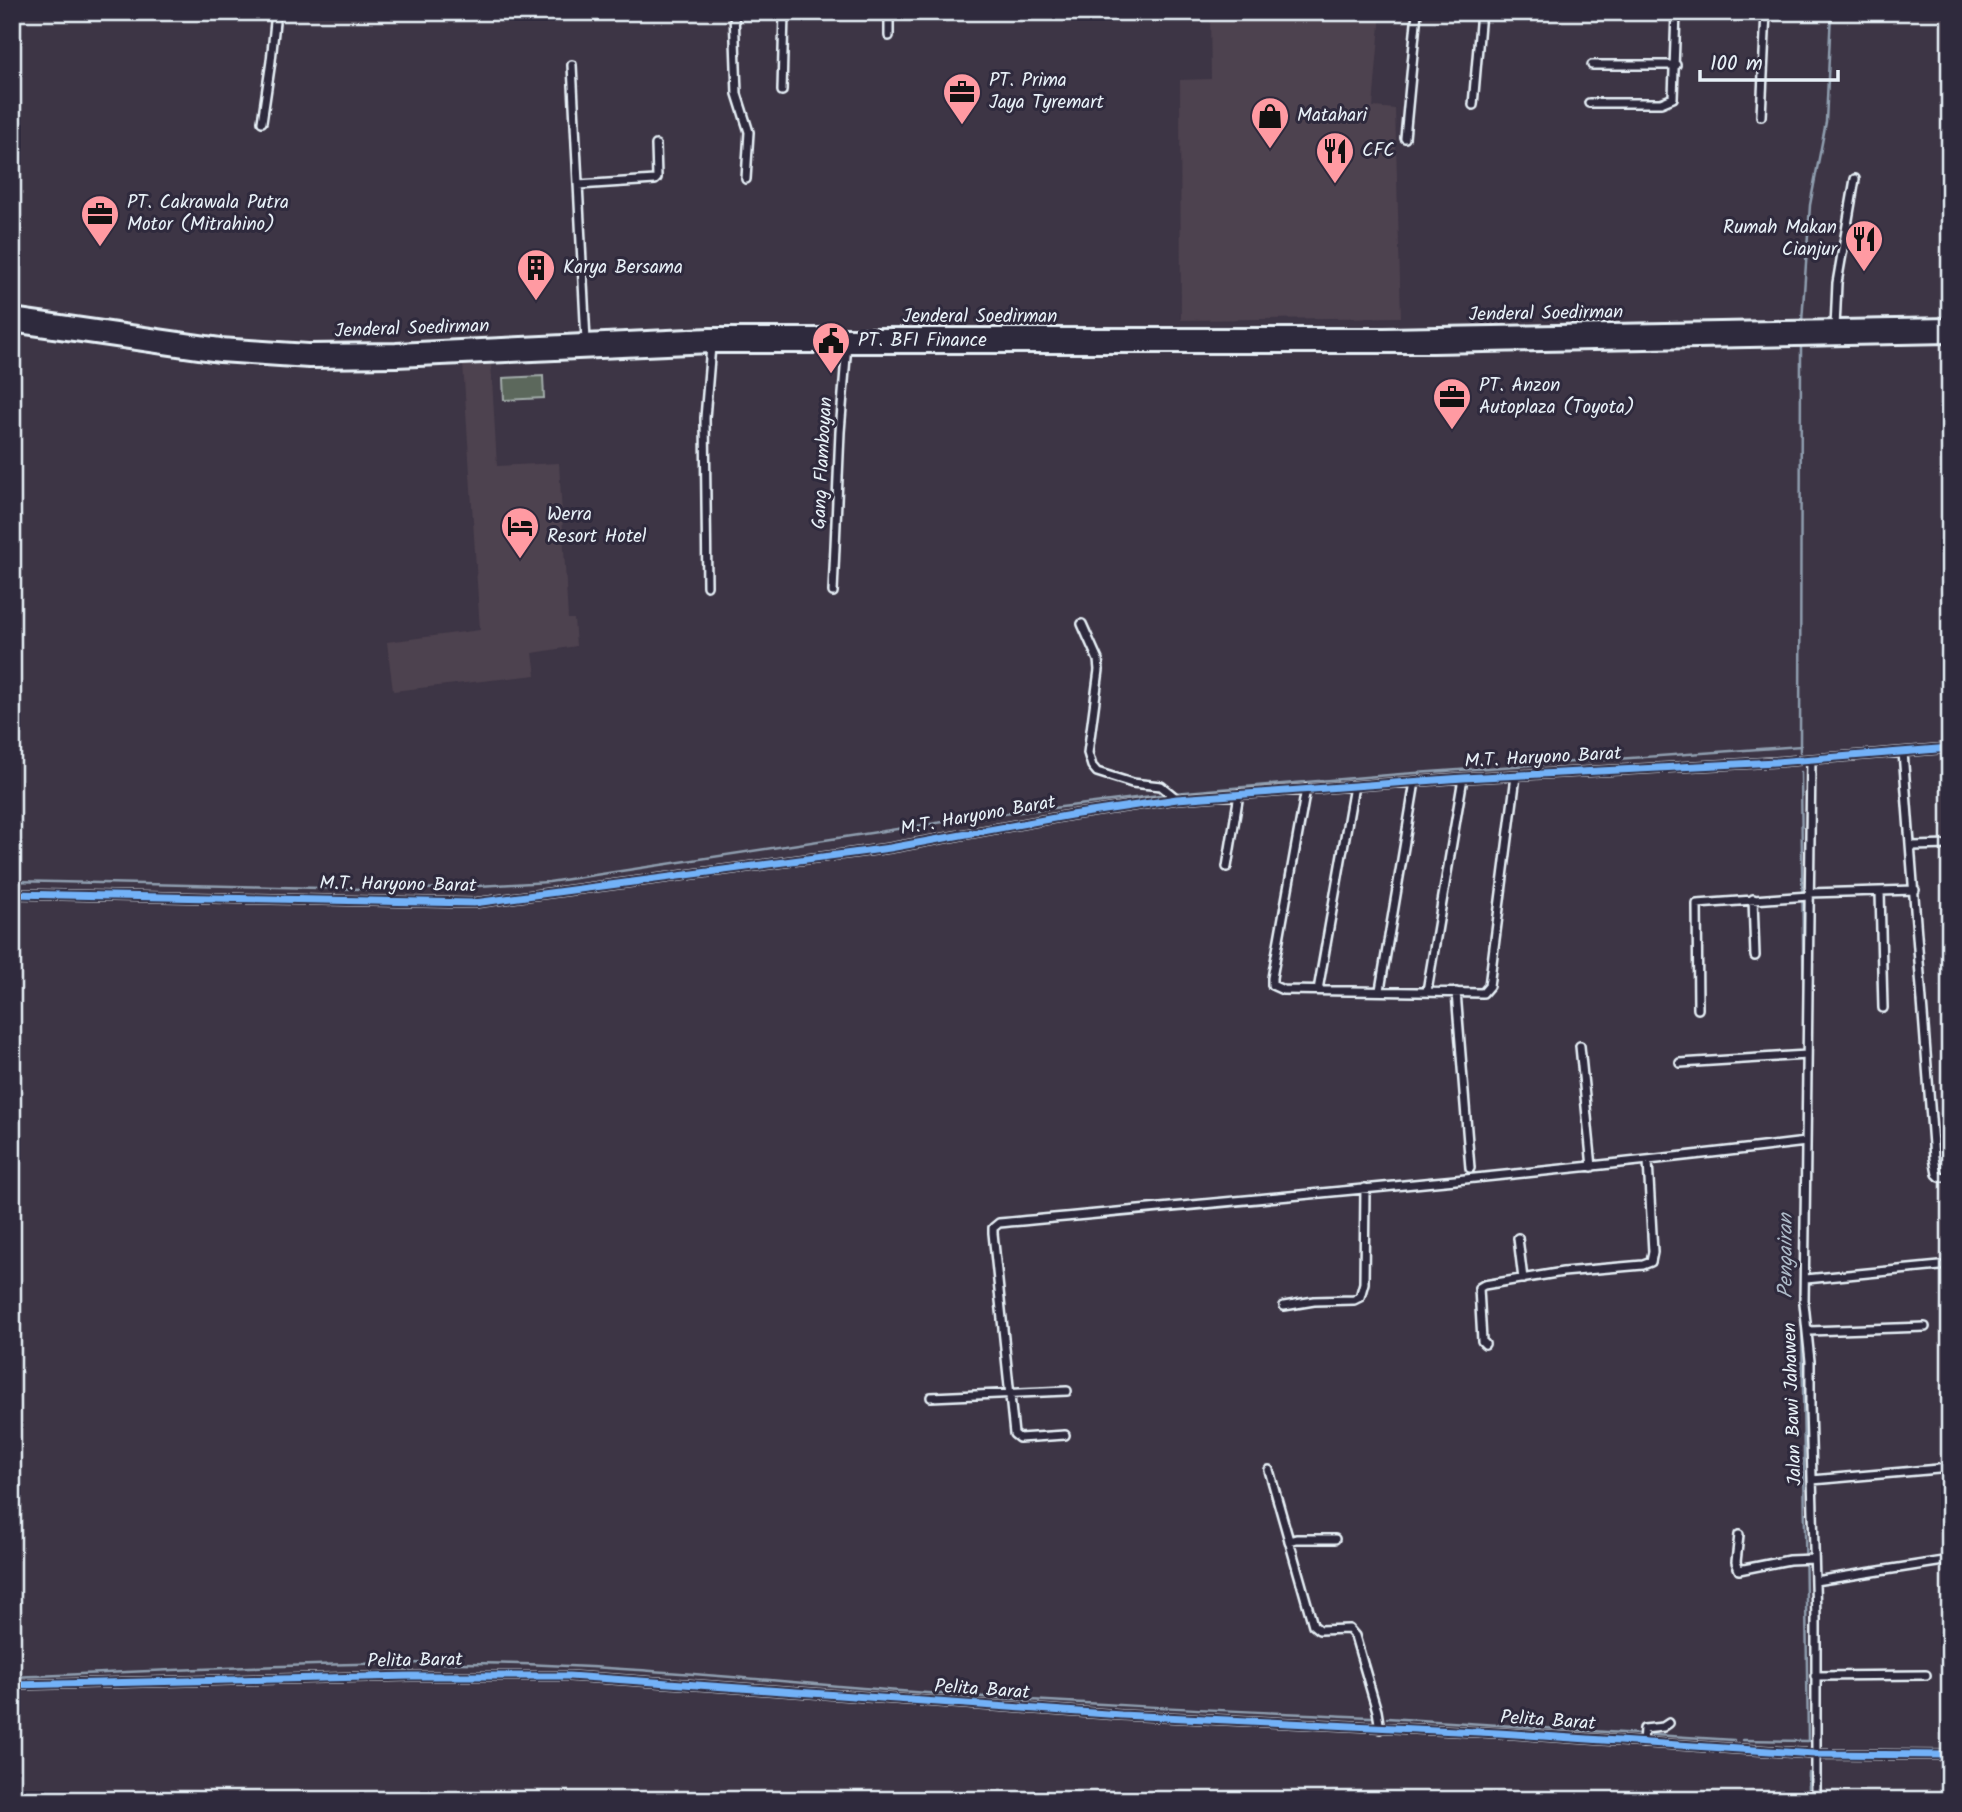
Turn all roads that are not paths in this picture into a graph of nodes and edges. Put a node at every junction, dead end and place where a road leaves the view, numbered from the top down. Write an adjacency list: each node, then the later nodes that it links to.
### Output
1 (276, 12): 17 (street)
2 (734, 12): 20 (street)
3 (784, 12): 13 (street)
4 (889, 12): 9 (street)
5 (1417, 12): 18 (street)
6 (1481, 12): 15 (street)
7 (1676, 12): 12 (street)
8 (1766, 12): 16 (street)
9 (889, 36)
10 (572, 65): 22 (street)
11 (1592, 65): 12 (street)
12 (1676, 65): 14 (street)
13 (782, 91)
14 (1589, 103)
15 (1473, 105)
16 (1761, 116)
17 (262, 122)
18 (1405, 138)
19 (656, 145): 22 (street)
20 (746, 179)
21 (1855, 179): 26 (street)
22 (578, 184): 29 (street)
23 (12, 315): 29 (highway, Jenderal Soedirman)
24 (12, 325): 31 (highway, Jenderal Soedirman)
25 (1950, 326): 26 (highway, Jenderal Soedirman)
26 (1835, 328): 27 (highway, Jenderal Soedirman)
27 (1662, 336): 28 (highway, Jenderal Soedirman); 30 (highway, Jenderal Soedirman)
28 (1950, 336)
29 (586, 341): 30 (highway, Jenderal Soedirman)
30 (847, 341): 31 (highway, Jenderal Soedirman); 35 (street, Gang Flamboyan)
31 (711, 346): 34 (street)
32 (1950, 363): 33 (street)
33 (1947, 441)
34 (707, 586)
35 (833, 592)
36 (1082, 624): 46 (street)
37 (1950, 748): 38 (street, M.T. Haryono Barat)
38 (1903, 752): 39 (street, M.T. Haryono Barat); 48 (street)
39 (1811, 760): 40 (street, M.T. Haryono Barat); 53 (street, Jalan Bawi Jahawen)
40 (1516, 776): 41 (street, M.T. Haryono Barat); 59 (street)
41 (1463, 778): 42 (street, M.T. Haryono Barat); 58 (street)
42 (1415, 782): 43 (street, M.T. Haryono Barat); 57 (street)
43 (1354, 786): 44 (street, M.T. Haryono Barat); 56 (street)
44 (1306, 789): 45 (street, M.T. Haryono Barat); 56 (street)
45 (1239, 794): 46 (street, M.T. Haryono Barat); 49 (street)
46 (1177, 799): 52 (street, M.T. Haryono Barat)
47 (1950, 845): 48 (street)
48 (1912, 846): 50 (street)
49 (1227, 867)
50 (1915, 890): 51 (street); 69 (street)
51 (1880, 892): 53 (street); 60 (street)
52 (12, 894)
53 (1809, 895): 54 (street); 63 (street, Jalan Bawi Jahawen)
54 (1753, 899): 55 (street); 61 (street)
55 (1755, 956)
56 (1318, 990): 57 (street)
57 (1380, 990): 58 (street)
58 (1427, 992): 59 (street)
59 (1456, 992): 68 (street)
60 (1883, 1008)
61 (1698, 1009)
62 (1580, 1046): 67 (street)
63 (1807, 1055): 64 (street); 65 (street, Jalan Bawi Jahawen)
64 (1680, 1063)
65 (1806, 1142): 66 (street); 74 (street, Jalan Bawi Jahawen)
66 (1648, 1161): 67 (street); 73 (street)
67 (1592, 1167): 70 (street)
68 (1470, 1168)
69 (1950, 1177)
70 (1365, 1188): 75 (street); 80 (street)
71 (1518, 1238): 73 (street)
72 (1940, 1266): 74 (street)
73 (1523, 1279): 78 (street)
74 (1806, 1279): 77 (street, Jalan Bawi Jahawen)
75 (1284, 1306)
76 (1925, 1327): 77 (street)
77 (1809, 1331): 85 (street, Jalan Bawi Jahawen)
78 (1485, 1344)
79 (1067, 1391): 80 (street)
80 (1011, 1392): 81 (street); 82 (street)
81 (931, 1397)
82 (1065, 1435)
83 (1950, 1468): 85 (street)
84 (1269, 1470): 88 (street)
85 (1812, 1480): 89 (street, Jalan Bawi Jahawen)
86 (1739, 1535): 89 (street)
87 (1335, 1539): 88 (street)
88 (1289, 1541): 96 (street)
89 (1814, 1559): 91 (street, Jalan Bawi Jahawen)
90 (1950, 1560): 91 (street)
91 (1815, 1581): 93 (street, Jalan Bawi Jahawen)
92 (1926, 1675): 93 (street)
93 (1815, 1676): 98 (street, Jalan Bawi Jahawen)
94 (12, 1685): 96 (street, Pelita Barat)
95 (1669, 1723): 97 (street)
96 (1380, 1729): 97 (street, Pelita Barat)
97 (1643, 1743): 98 (street, Pelita Barat)
98 (1814, 1755): 99 (street, Pelita Barat); 100 (street, Jalan Bawi Jahawen)
99 (1950, 1755)
100 (1816, 1800)

